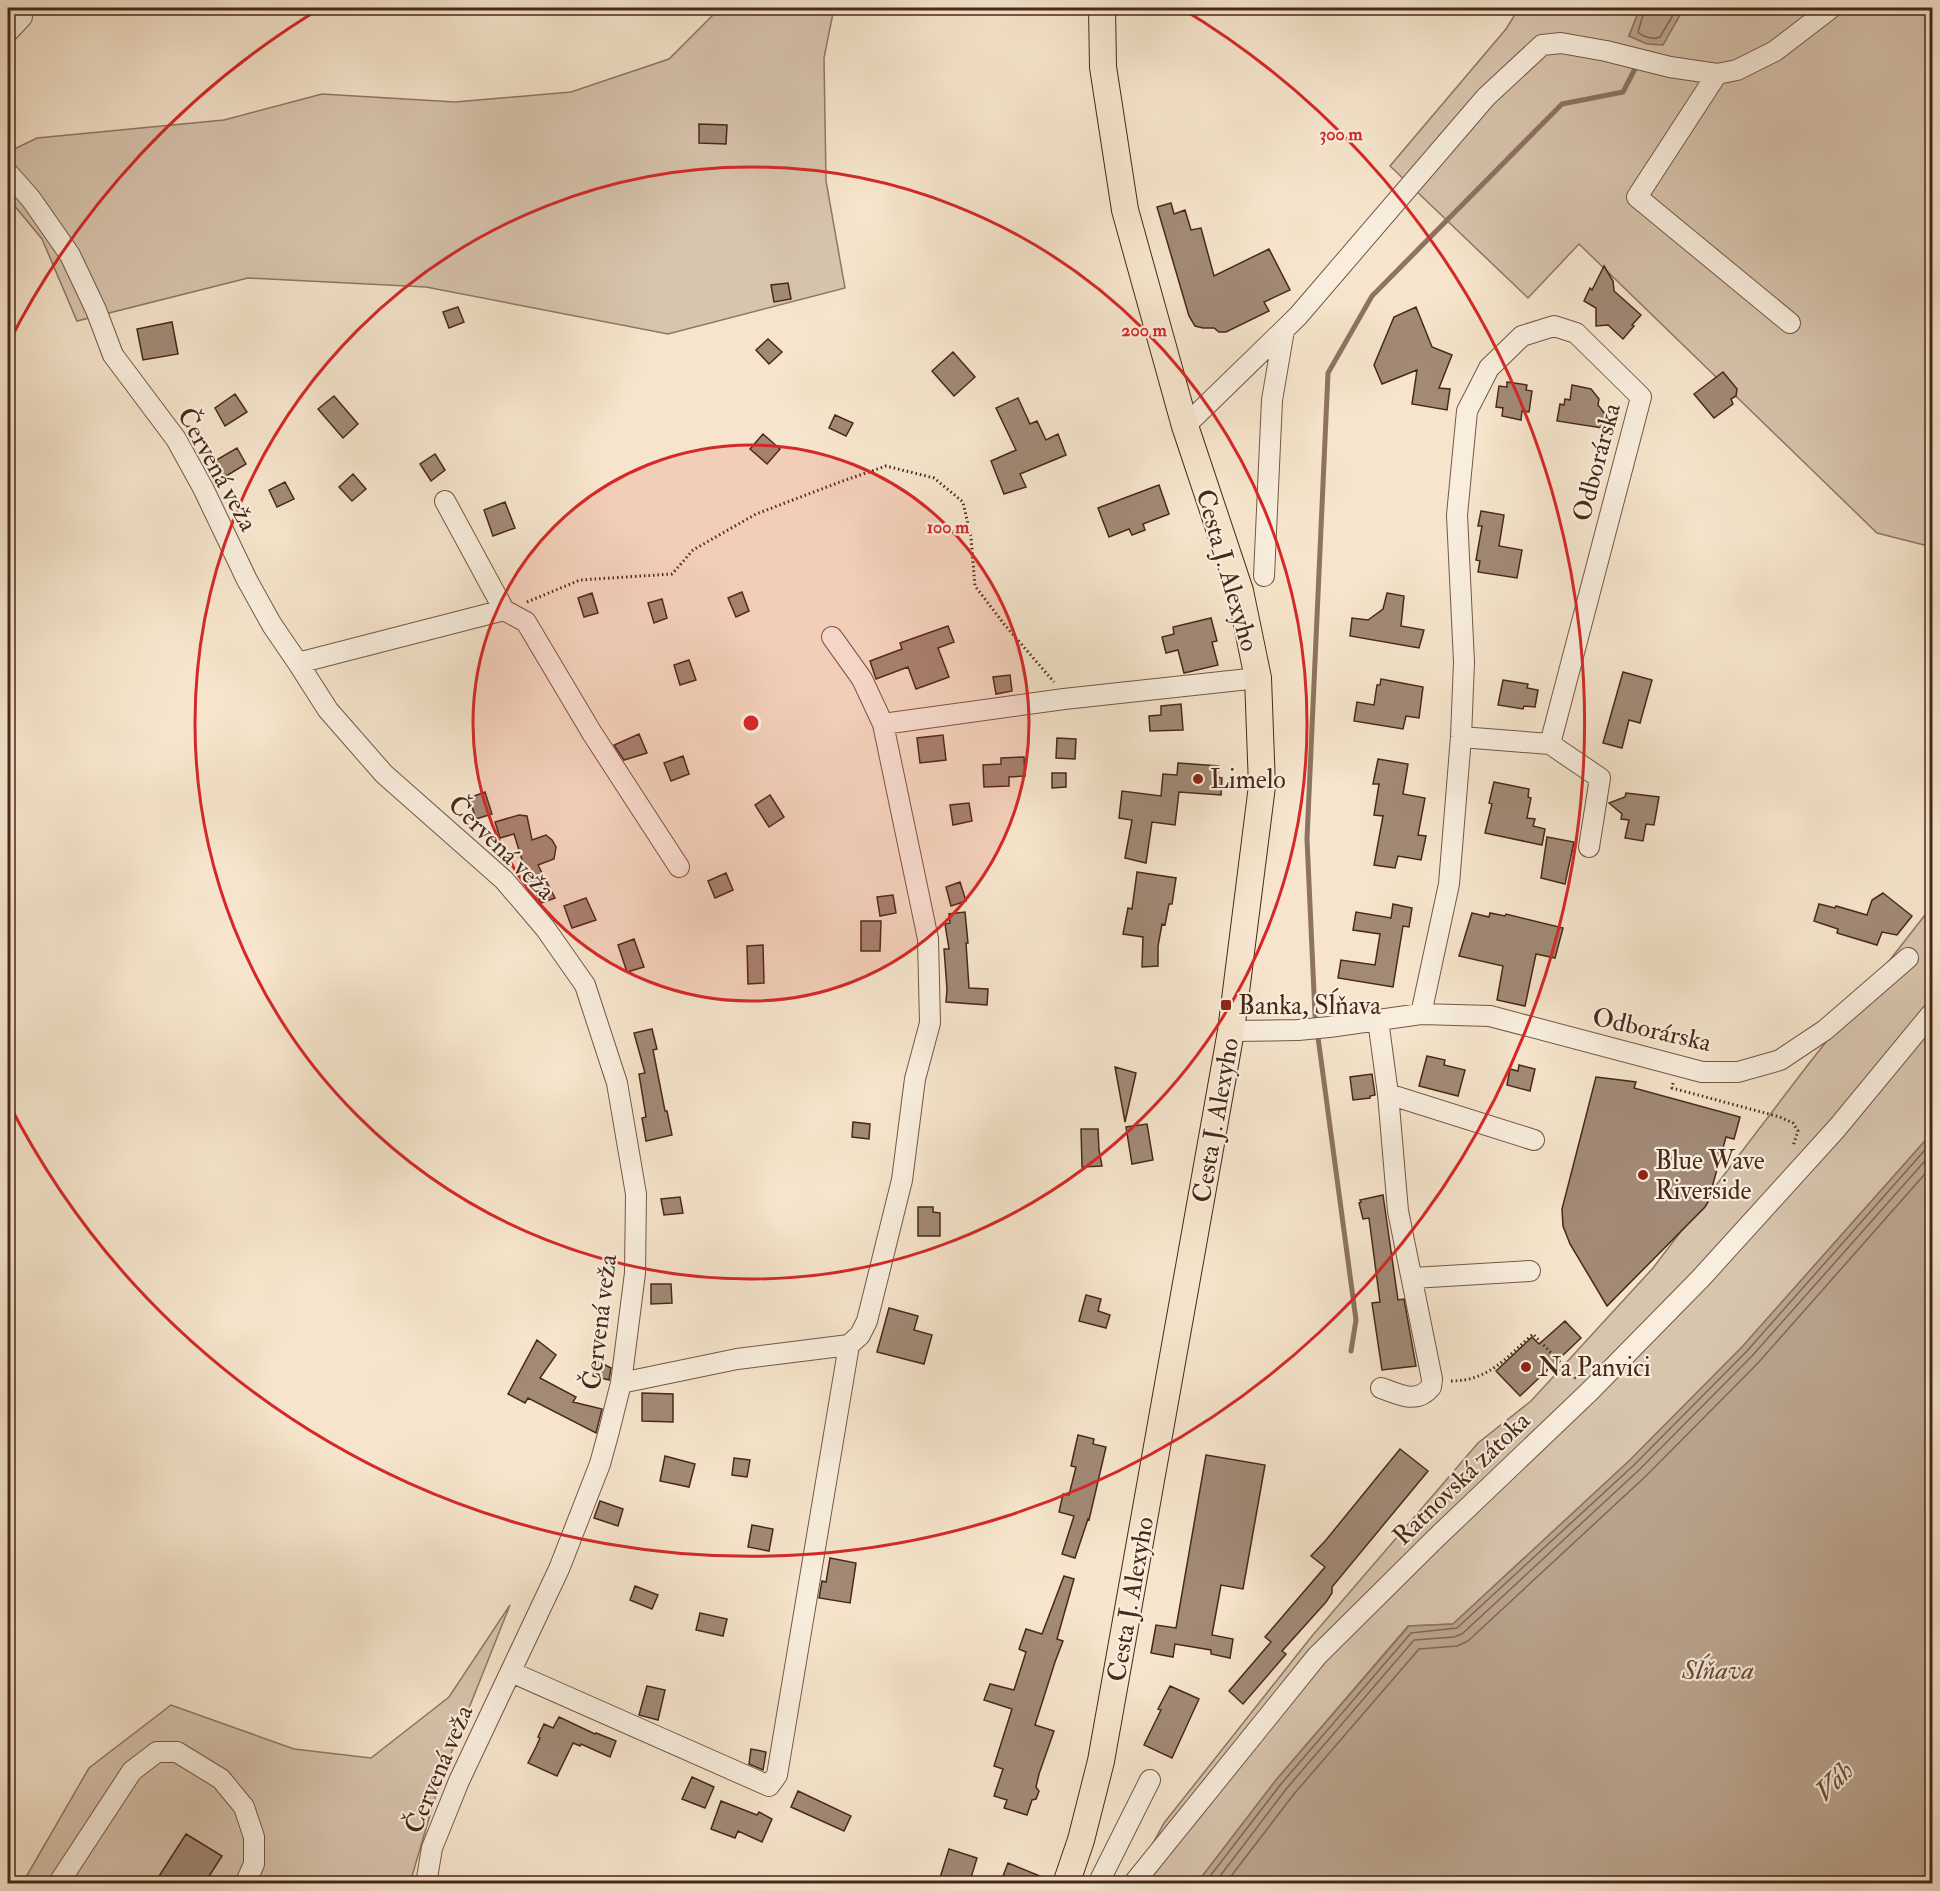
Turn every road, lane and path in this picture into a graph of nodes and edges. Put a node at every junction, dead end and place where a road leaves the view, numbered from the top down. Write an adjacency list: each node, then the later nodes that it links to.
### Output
1 (1102, 8): 9 (main road, Cesta J. Alexyho)
2 (1831, 8): 5 (lane)
3 (22, 17): 4 (lane)
4 (8, 32)
5 (1717, 74): 7 (lane); 8 (lane)
6 (8, 173): 14 (lane, Červená veža)
7 (1790, 323)
8 (1284, 330): 9 (lane); 11 (lane)
9 (1185, 426): 15 (main road, Cesta J. Alexyho)
10 (445, 501): 12 (lane)
11 (1264, 576)
12 (504, 610): 14 (lane); 16 (path); 21 (lane)
13 (832, 637): 17 (lane)
14 (298, 663): 36 (lane, Červená veža)
15 (1258, 678): 16 (lane); 26 (main road, Cesta J. Alexyho)
16 (1064, 699): 17 (lane)
17 (883, 724): 33 (lane)
18 (1461, 737): 19 (lane); 19 (lane, Odborárska); 24 (lane, Odborárska)
19 (1550, 744): 20 (lane)
20 (1589, 847)
21 (679, 867)
22 (1908, 958): 27 (lane, Odborárska)
23 (1932, 1013): 45 (lane, Ratnovská zátoka)
24 (1421, 1014): 25 (lane, Odborárska); 27 (lane, Odborárska)
25 (1378, 1020): 26 (lane, Odborárska); 28 (lane)
26 (1231, 1031): 43 (main road, Cesta J. Alexyho)
27 (1677, 1065): 30 (path)
28 (1388, 1094): 29 (lane); 32 (lane)
29 (1534, 1140)
30 (1792, 1151)
31 (1530, 1271): 32 (lane)
32 (1413, 1278): 35 (lane)
33 (849, 1345): 36 (lane); 38 (lane)
34 (1565, 1367): 35 (path)
35 (1432, 1380): 37 (lane)
36 (621, 1383): 38 (lane, Červená veža)
37 (1381, 1388)
38 (511, 1672): 42 (lane, Červená veža)
39 (1150, 1780): 44 (lane)
40 (58, 1884): 41 (lane)
41 (245, 1884)
42 (426, 1884)
43 (1066, 1884)
44 (1098, 1884)
45 (1133, 1884)

